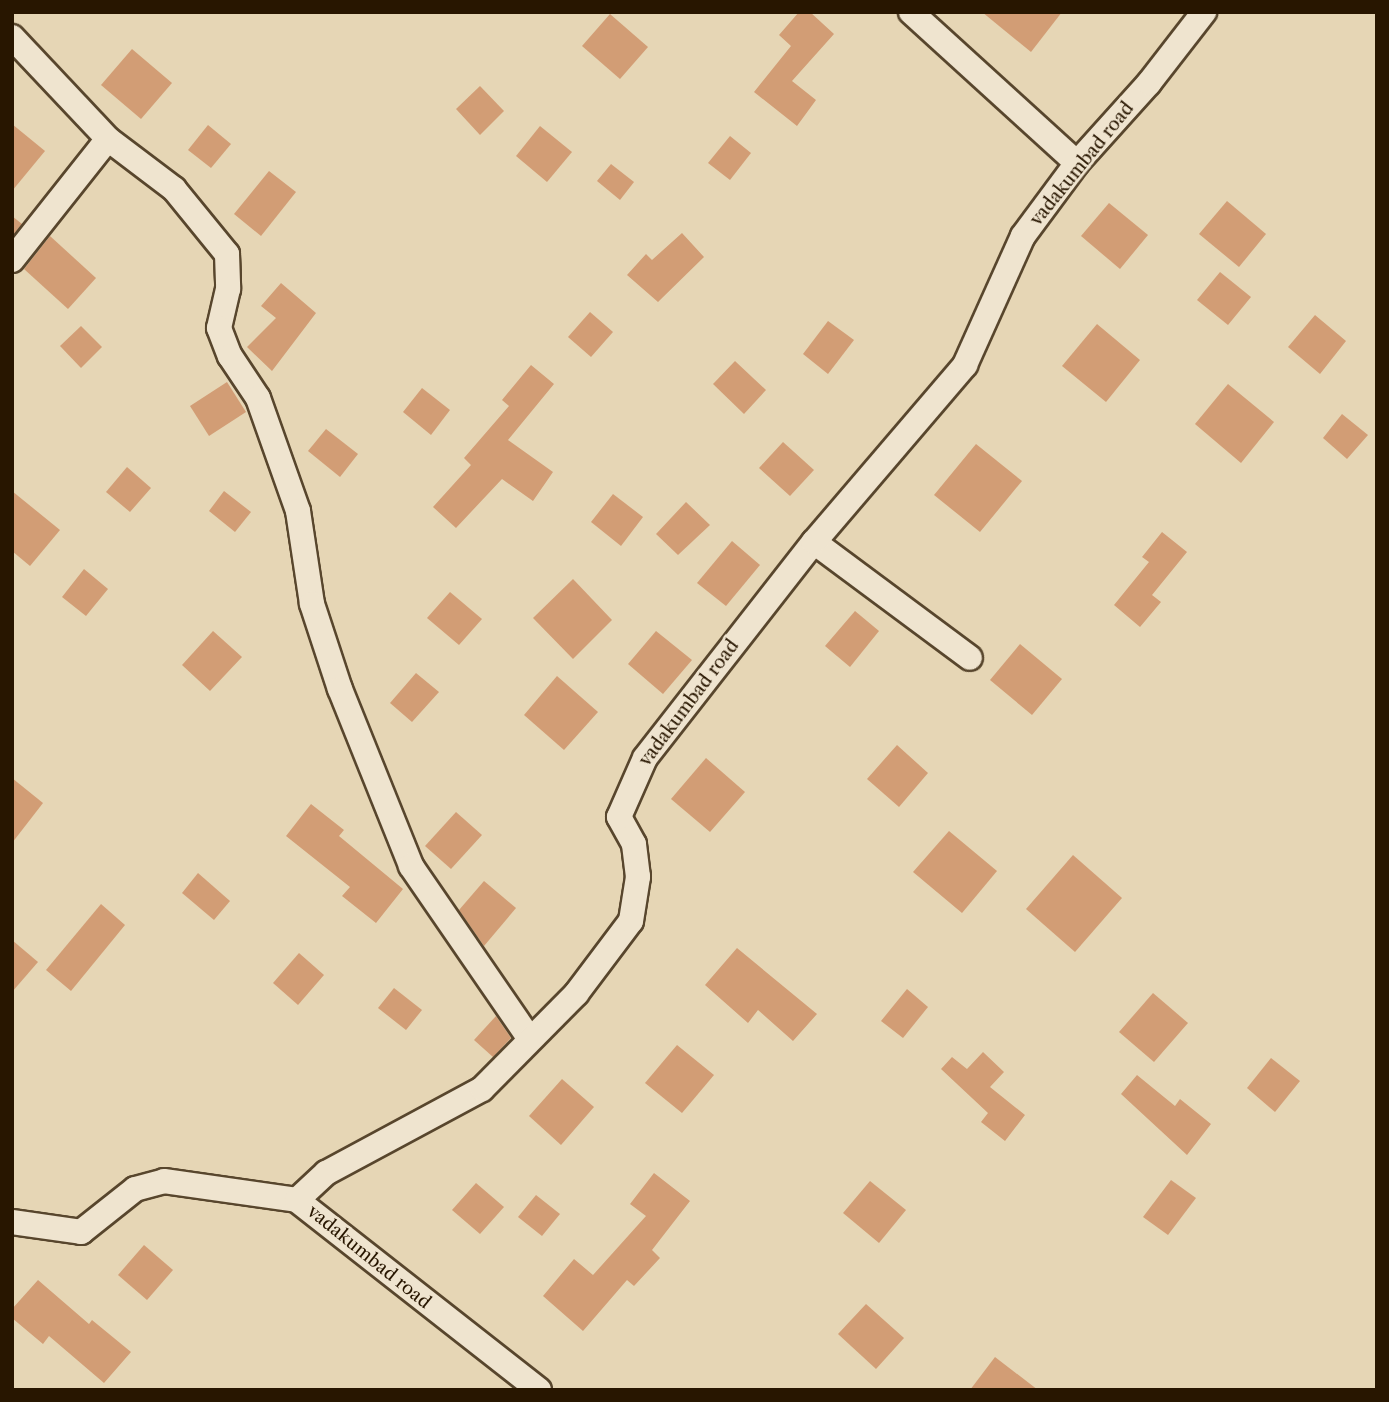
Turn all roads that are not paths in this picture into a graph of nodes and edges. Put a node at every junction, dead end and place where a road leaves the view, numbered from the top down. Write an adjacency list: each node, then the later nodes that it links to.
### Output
1 (911, 12): 5 (street)
2 (1204, 12): 5 (street, vadakumbad road)
3 (12, 37): 4 (street)
4 (108, 139): 6 (street); 9 (street)
5 (1077, 163): 7 (street, vadakumbad road)
6 (12, 260)
7 (814, 542): 8 (street); 9 (street, vadakumbad road)
8 (970, 658)
9 (530, 1039): 10 (street, vadakumbad road)
10 (297, 1200): 11 (street); 12 (street, vadakumbad road)
11 (12, 1223)
12 (539, 1390)

